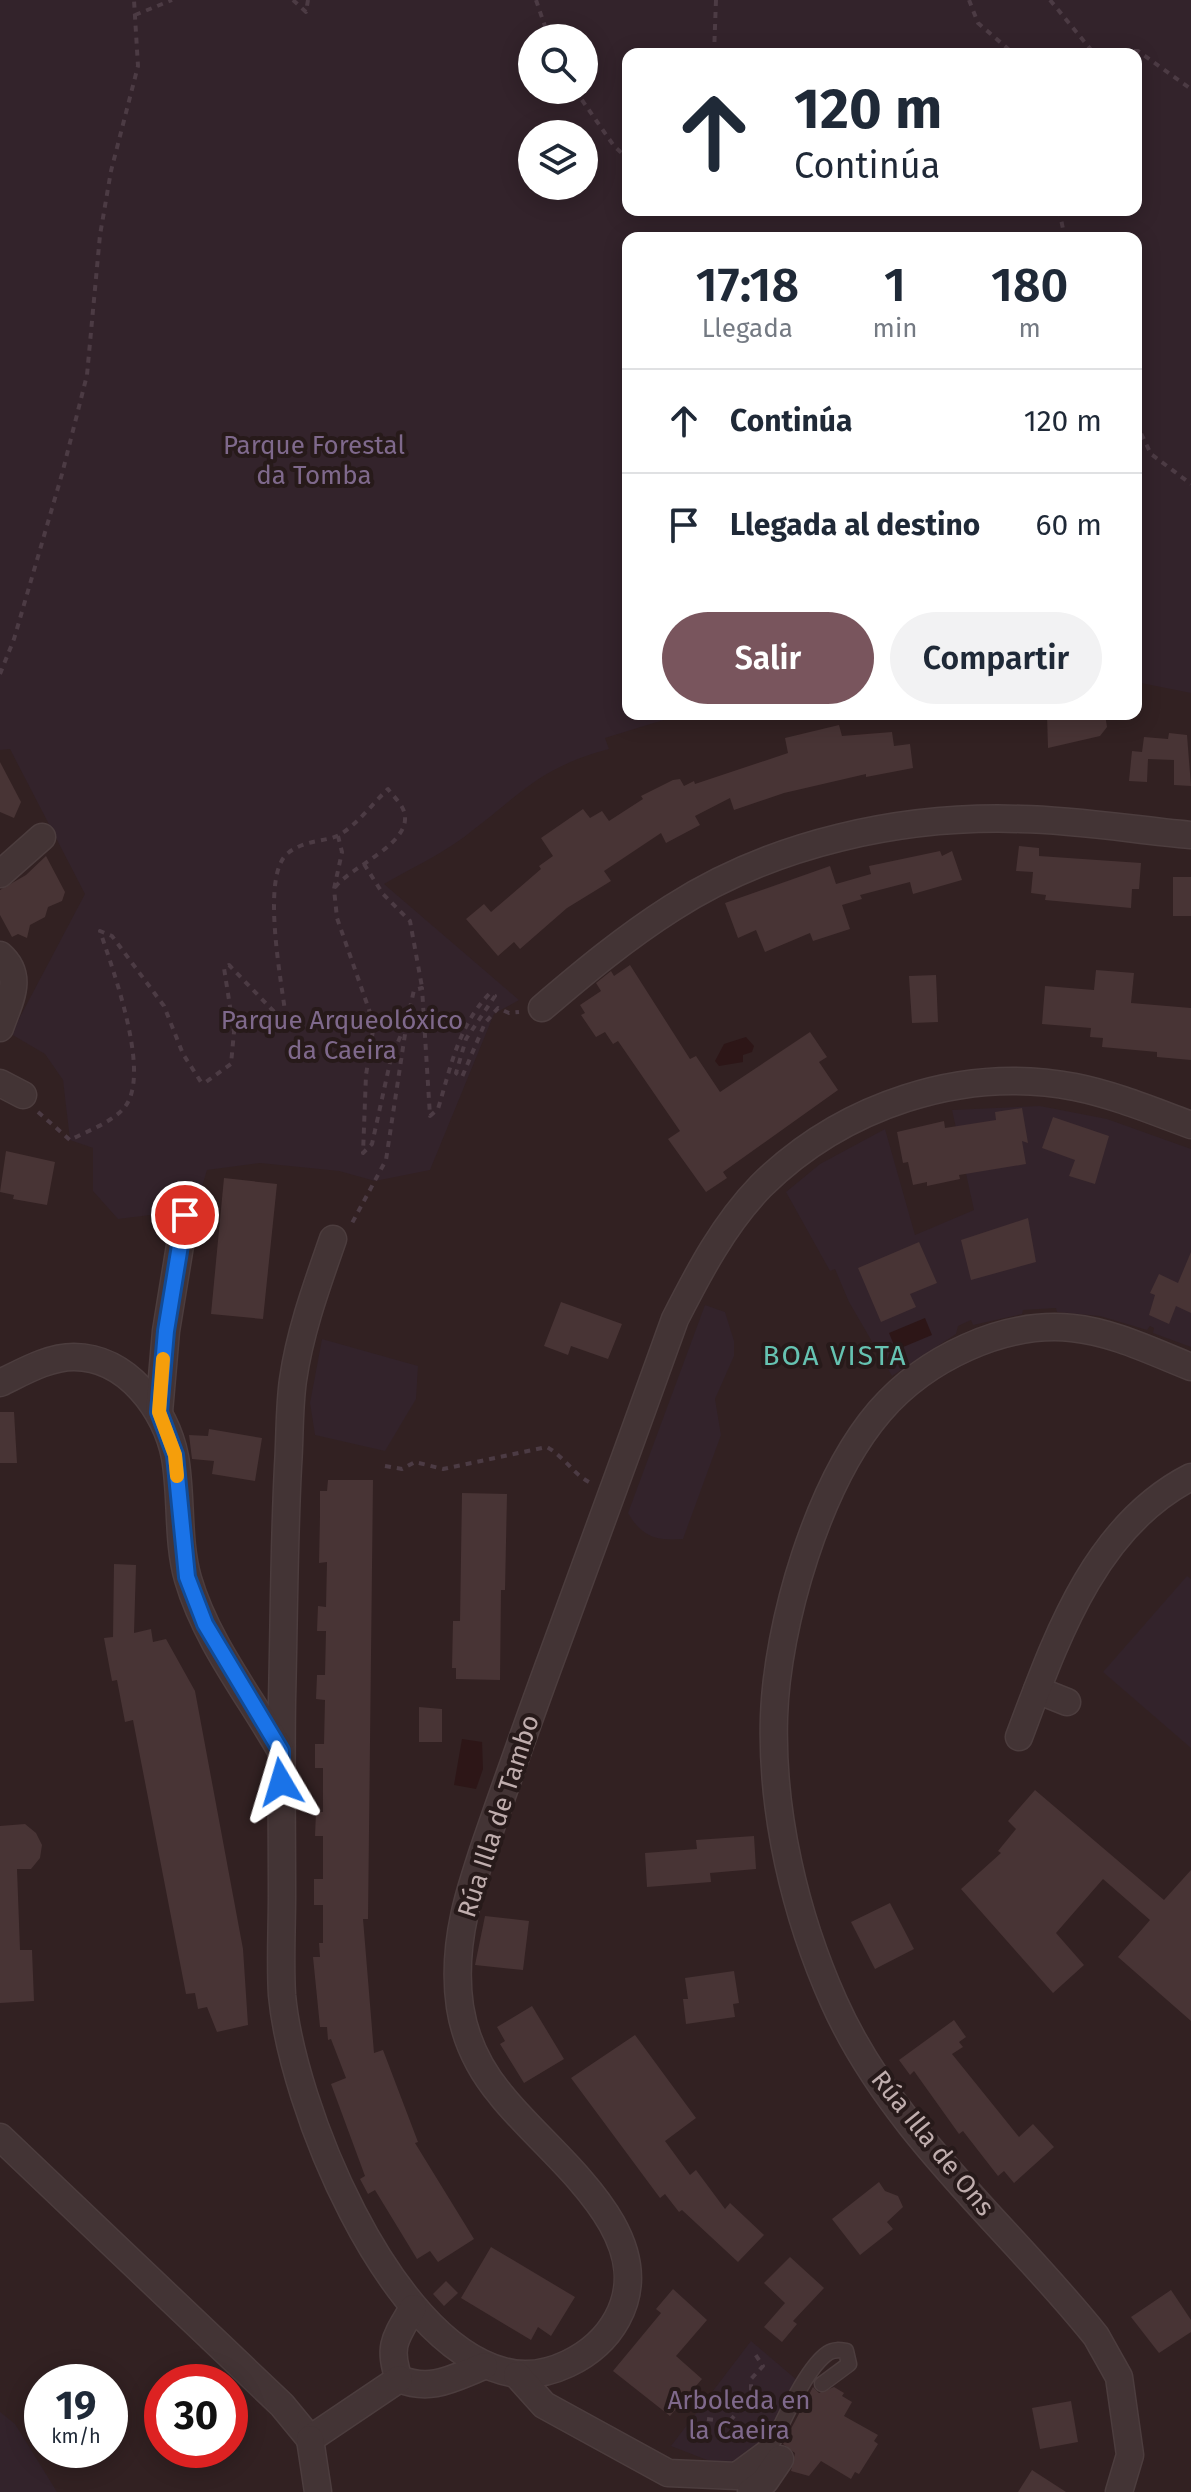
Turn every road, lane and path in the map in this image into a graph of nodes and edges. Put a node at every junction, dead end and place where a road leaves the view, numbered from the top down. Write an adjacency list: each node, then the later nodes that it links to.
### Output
1 (134, 0): 9 (path)
2 (172, 0): 9 (path)
3 (293, 0): 4 (path)
4 (308, 0)
5 (536, 0): 10 (path)
6 (716, 0): 11 (path)
7 (969, 0): 12 (path)
8 (1050, 0): 13 (path)
9 (135, 15): 20 (path)
10 (544, 24)
11 (714, 48)
12 (1007, 48)
13 (1090, 48)
14 (1142, 54): 15 (path)
15 (1191, 89)
16 (585, 104): 17 (path)
17 (622, 153)
18 (1142, 435): 19 (path)
19 (1191, 484)
20 (0, 674)
21 (1191, 835): 29 (street)
22 (338, 836): 24 (path); 26 (path); 33 (path)
23 (42, 837): 25 (street)
24 (364, 864): 26 (path); 28 (path)
25 (0, 874)
26 (334, 889): 30 (path)
27 (0, 955): 31 (street)
28 (422, 988): 29 (path); 30 (path)
29 (542, 1008)
30 (407, 1021): 36 (path)
31 (0, 1028)
32 (0, 1083): 33 (street)
33 (23, 1095)
34 (1191, 1125): 51 (street, Rúa Illa de Tambo)
35 (185, 1215): 39 (street)
36 (333, 1239): 46 (street, Rúa Illa de Tambo)
37 (1191, 1367): 63 (street, Rúa Illa de Ons)
38 (0, 1383): 39 (street)
39 (159, 1412): 46 (street)
40 (385, 1466): 42 (path)
41 (1191, 1477): 43 (street)
42 (595, 1486)
43 (1037, 1690): 44 (street); 45 (street)
44 (1067, 1702)
45 (1019, 1737)
46 (281, 1751): 48 (street, Rúa Illa de Tambo)
47 (0, 2137): 57 (street)
48 (413, 2308): 50 (street, Rúa Illa de Tambo); 52 (street)
49 (755, 2354): 54 (path)
50 (484, 2366): 51 (street, Rúa Illa de Tambo); 52 (street)
51 (517, 2375): 59 (street)
52 (399, 2379): 57 (street)
53 (822, 2384): 58 (lane)
54 (747, 2401): 55 (path); 56 (path)
55 (785, 2402)
56 (707, 2419)
57 (310, 2439): 60 (street)
58 (773, 2457): 59 (street); 62 (street)
59 (668, 2473): 61 (street)
60 (318, 2492)
61 (703, 2492)
62 (751, 2492)
63 (1119, 2492)

